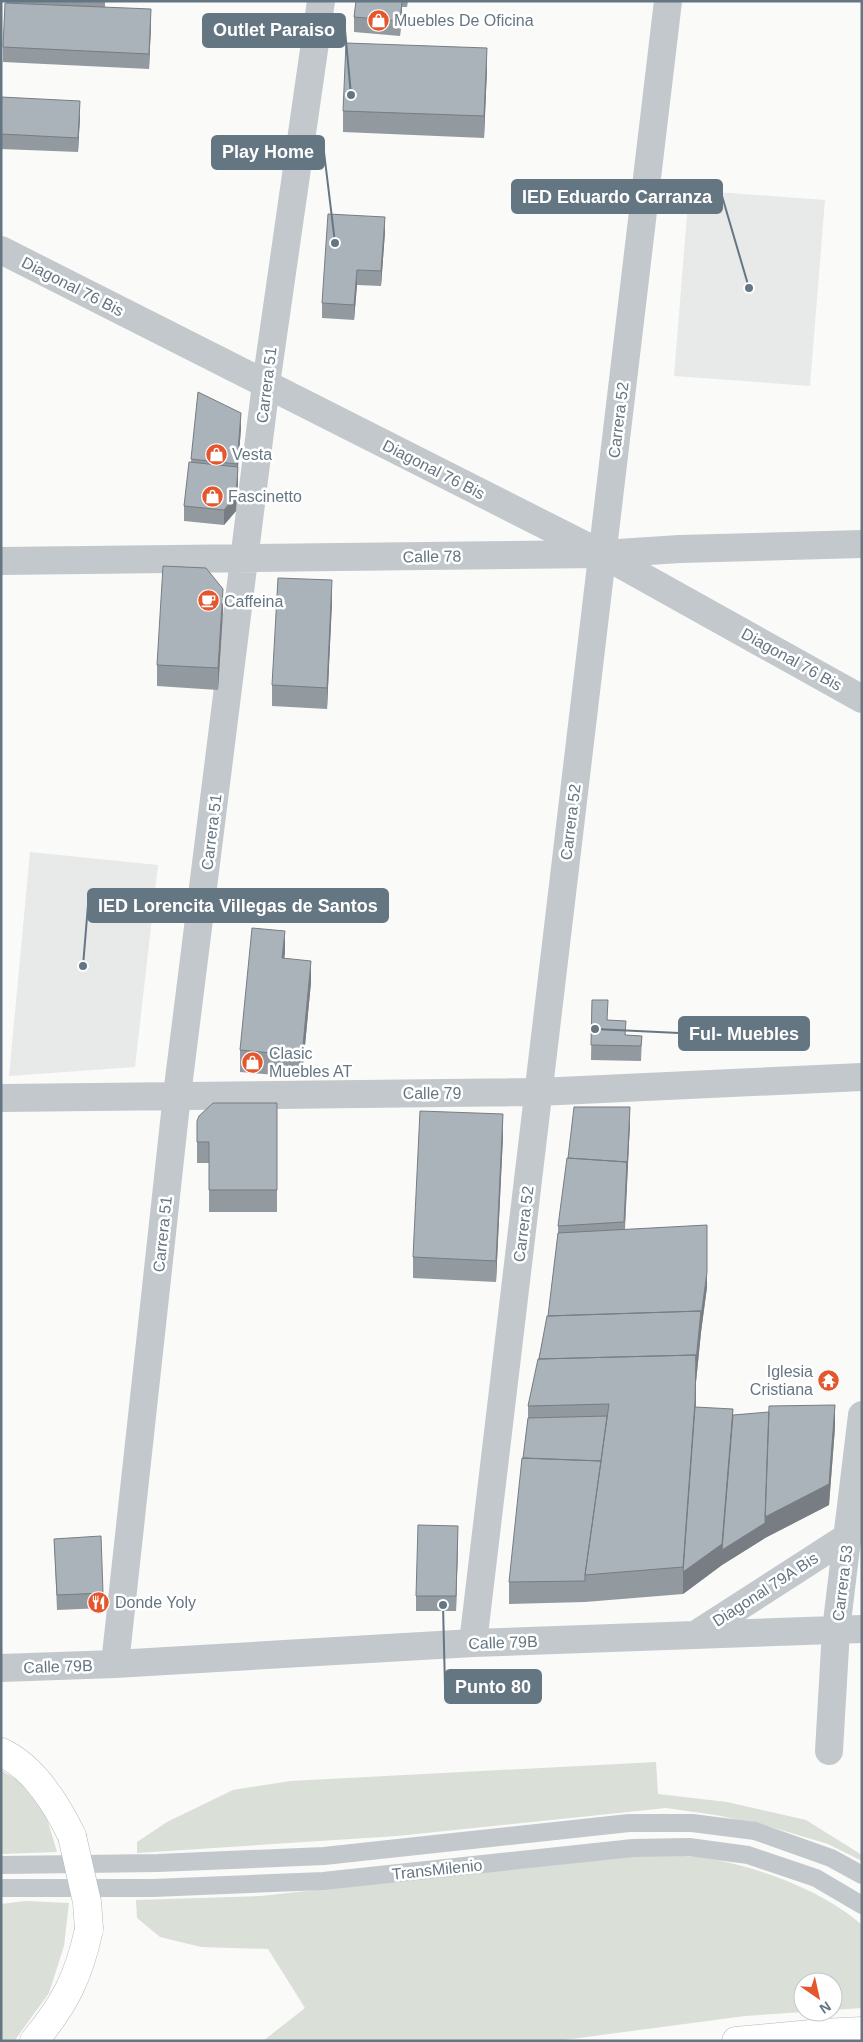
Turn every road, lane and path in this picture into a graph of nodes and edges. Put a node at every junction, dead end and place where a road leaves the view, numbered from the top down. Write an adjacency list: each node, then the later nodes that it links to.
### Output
1 (321, 1): 4 (street, Carrera 51)
2 (668, 1): 6 (street, Carrera 52)
3 (1, 250): 4 (street, Diagonal 76 Bis)
4 (266, 384): 6 (street, Diagonal 76 Bis); 7 (street, Carrera 51)
5 (862, 544): 6 (street, Calle 78)
6 (602, 554): 7 (street, Calle 78); 9 (street, Diagonal 76 Bis); 11 (street, Carrera 52)
7 (245, 558): 8 (street, Calle 78); 12 (street, Carrera 51)
8 (1, 561)
9 (862, 699)
10 (862, 1077): 11 (street, Calle 79)
11 (538, 1092): 12 (street, Calle 79); 18 (street, Carrera 52)
12 (177, 1095): 13 (street, Calle 79); 20 (street, Carrera 51)
13 (1, 1098)
14 (862, 1415): 15 (street, Carrera 53)
15 (855, 1532): 16 (street, Carrera 53); 17 (street, Diagonal 79A Bis)
16 (849, 1630): 17 (street, Calle 79B); 22 (street, Carrera 53)
17 (694, 1635): 18 (street, Calle 79B)
18 (473, 1643): 20 (street, Calle 79B)
19 (1, 1651): 20 (street, Calle 79B)
20 (115, 1664): 21 (street, Calle 79B)
21 (1, 1668)
22 (829, 1751)
23 (1, 1752): 29 (highway, bridge)
24 (1, 1865): 25 (lane, TransMilenio)
25 (862, 1875)
26 (1, 1888): 27 (lane, TransMilenio)
27 (862, 1905)
28 (862, 2032): 30 (highway)
29 (34, 2041)
30 (736, 2041)

